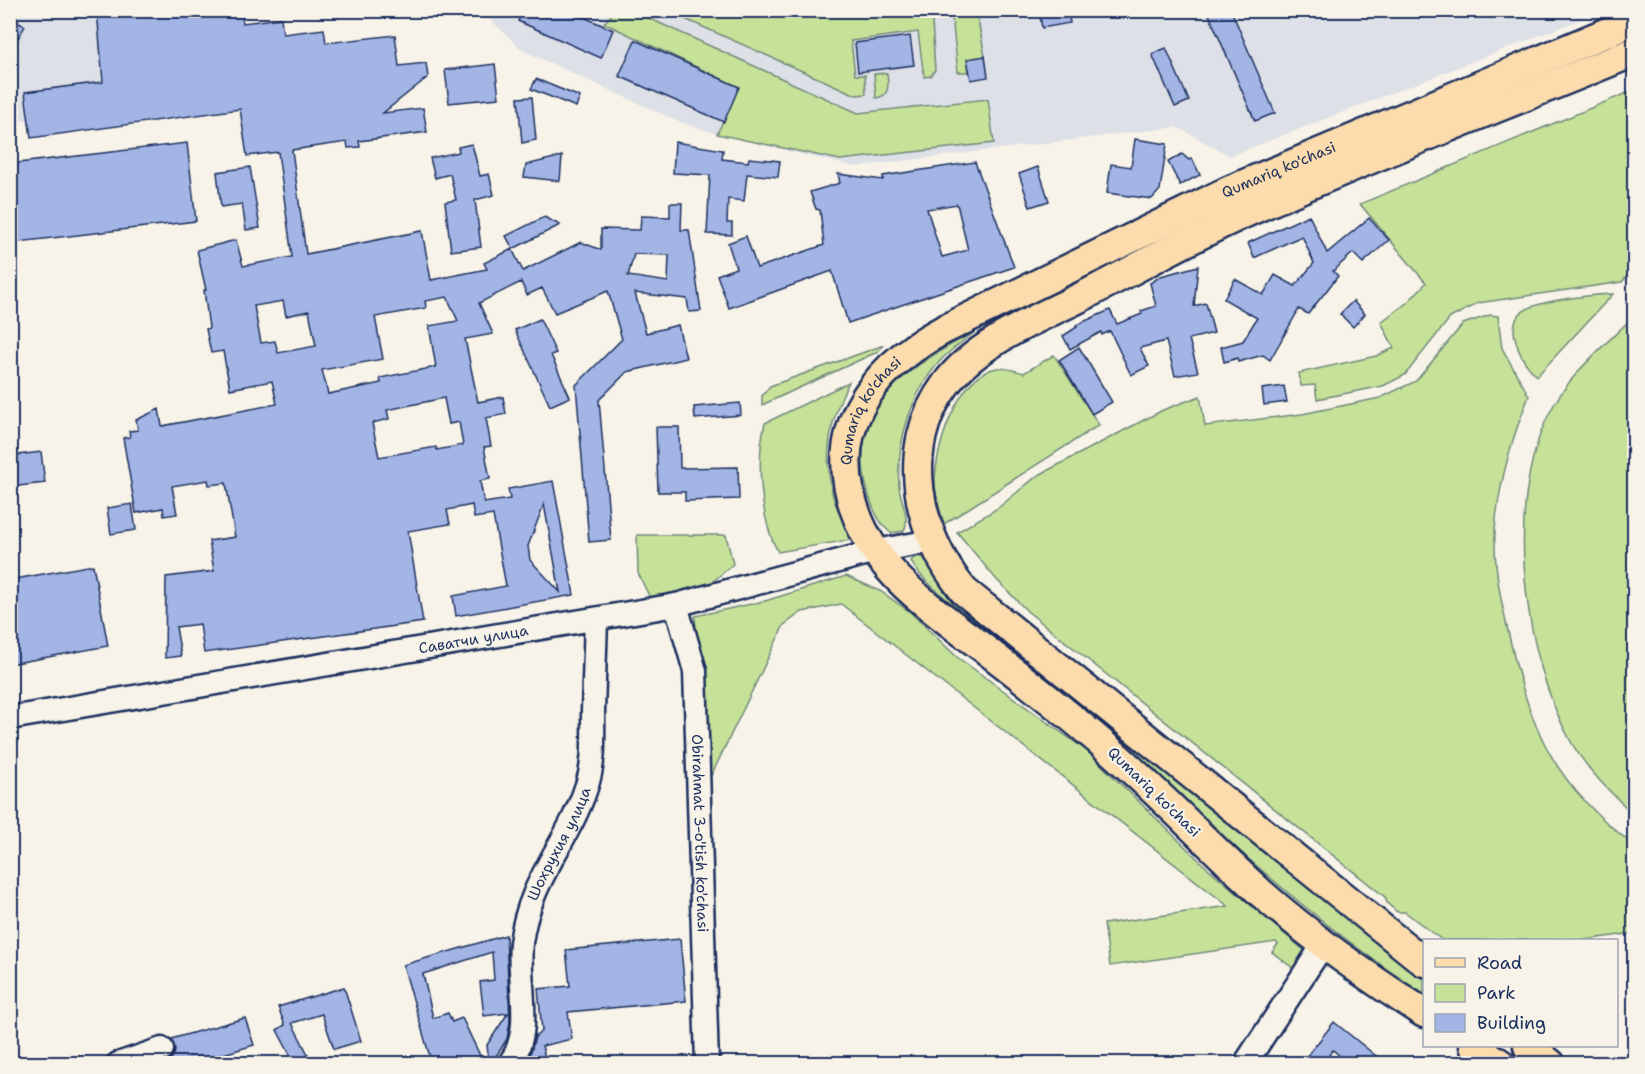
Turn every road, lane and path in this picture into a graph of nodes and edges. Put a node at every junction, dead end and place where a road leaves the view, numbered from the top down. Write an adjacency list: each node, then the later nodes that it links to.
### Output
1 (1635, 21): 3 (main road, Qumariq ko'chasi)
2 (1635, 52): 3 (main road, Qumariq ko'chasi)
3 (1326, 165): 4 (main road, Qumariq ko'chasi); 5 (main road, Qumariq ko'chasi)
4 (932, 541): 5 (street, Саватчи улица); 10 (main road, Qumariq ko'chasi)
5 (876, 551): 6 (street, Саватчи улица); 9 (main road, Qumariq ko'chasi)
6 (676, 604): 7 (street, Саватчи улица); 17 (street, Obirahmat 3-o'tish ko'chasi)
7 (596, 620): 8 (street, Саватчи улица); 15 (street, Шохрухия улица)
8 (10, 718)
9 (1323, 945): 11 (main road, Qumariq ko'chasi); 18 (street)
10 (1423, 960)
11 (1423, 1012)
12 (1476, 1047): 19 (main road)
13 (1529, 1047): 20 (main road)
14 (162, 1049): 16 (street)
15 (514, 1061)
16 (118, 1064)
17 (706, 1064)
18 (1245, 1064)
19 (1502, 1064)
20 (1551, 1064)

